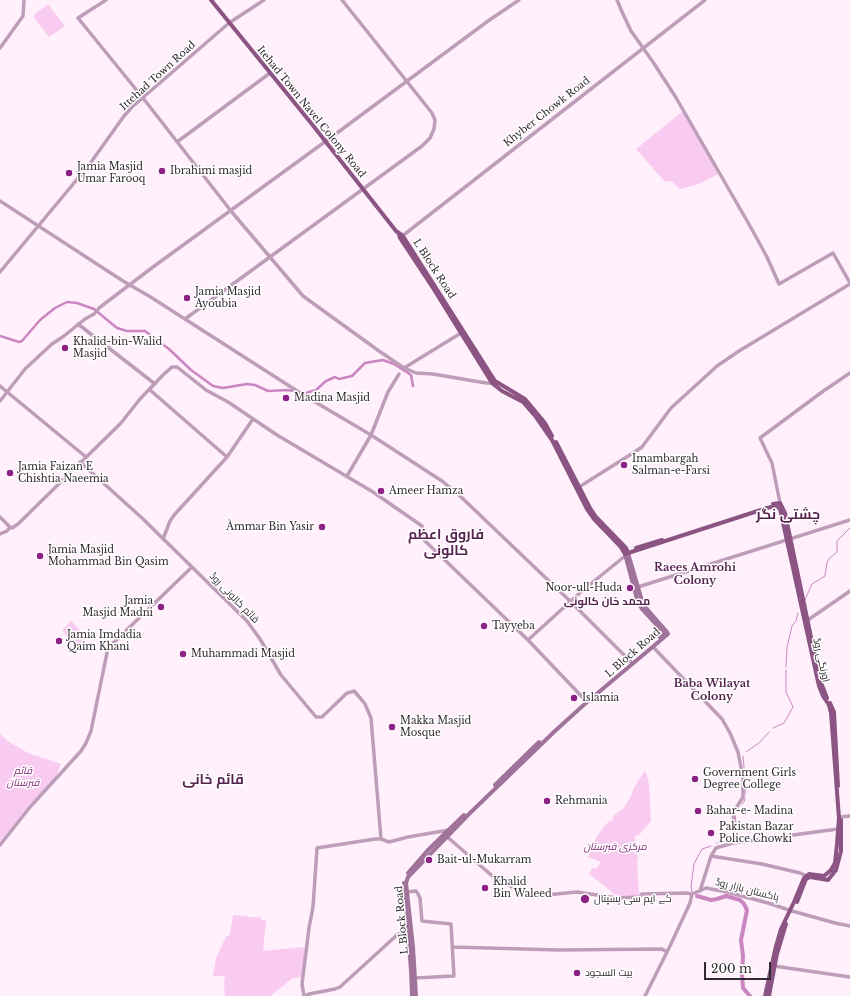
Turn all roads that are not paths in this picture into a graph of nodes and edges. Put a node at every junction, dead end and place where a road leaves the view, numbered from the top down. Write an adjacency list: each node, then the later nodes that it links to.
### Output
1 (24, 0): 11 (street)
2 (106, 0): 14 (street)
3 (211, 0): 9 (main road, Itehad Town Navel Colony Road)
4 (264, 0): 9 (street, Ittehad Town Road)
5 (342, 0): 13 (street)
6 (519, 0): 13 (street)
7 (617, 0): 10 (street)
8 (705, 0): 10 (street, Khyber Chowk Road)
9 (229, 23): 12 (main road, Itehad Town Navel Colony Road); 14 (street, Ittehad Town Road)
10 (644, 47): 21 (street, Khyber Chowk Road); 24 (street)
11 (0, 48)
12 (270, 73): 15 (main road, Itehad Town Navel Colony Road); 16 (street)
13 (408, 82): 15 (street); 17 (street)
14 (143, 98): 16 (street); 20 (street, Ittehad Town Road)
15 (326, 141): 17 (main road, Itehad Town Navel Colony Road); 19 (street)
16 (177, 142): 19 (street)
17 (363, 189): 21 (main road, Itehad Town Navel Colony Road); 22 (street)
18 (0, 201): 20 (street)
19 (231, 211): 22 (street); 25 (street)
20 (38, 226): 23 (street, Ittehad Town Road); 25 (street)
21 (400, 236): 28 (main road, L Block Road); 32 (main road, L Block Road)
22 (270, 257): 26 (street); 29 (street)
23 (0, 272)
24 (850, 284): 45 (street)
25 (129, 285): 26 (street); 27 (street)
26 (185, 319): 40 (street)
27 (78, 324): 33 (street); 36 (street)
28 (460, 333): 29 (street); 32 (main road, L Block Road)
29 (404, 368): 32 (street)
30 (850, 373): 46 (street, اورنگی روڈ)
31 (399, 374): 40 (street)
32 (493, 382): 37 (main road, L Block Road)
33 (155, 384): 35 (street); 39 (street)
34 (0, 386): 36 (street)
35 (150, 390): 41 (street); 42 (street)
36 (7, 392): 38 (street); 42 (street)
37 (519, 397): 45 (main road, L Block Road); 53 (main road, L Block Road)
38 (0, 401)
39 (253, 419): 41 (street); 44 (street)
40 (371, 435): 44 (street); 57 (street)
41 (227, 456): 51 (street)
42 (86, 457): 43 (street)
43 (80, 462): 49 (street); 51 (street, قائم کالونی روڈ)
44 (347, 476): 59 (street)
45 (579, 487): 53 (main road, L Block Road)
46 (780, 503): 52 (main road, اورنگی روڈ); 53 (main road)
47 (0, 517): 49 (street)
48 (850, 520): 52 (street)
49 (10, 527): 50 (street)
50 (0, 534)
51 (163, 539): 54 (street, قائم کالونی روڈ)
52 (788, 539): 53 (main road, اورنگی روڈ); 55 (street); 58 (main road, اورنگی روڈ); 66 (main road, اورنگی روڈ)
53 (626, 553): 55 (main road, L Block Road); 57 (street); 61 (main road, L Block Road)
54 (192, 567): 68 (street, قائم کالونی روڈ); 70 (street)
55 (638, 587): 60 (main road, L Block Road)
56 (850, 591): 58 (street)
57 (571, 602): 59 (street); 61 (street)
58 (808, 620): 64 (main road, اورنگی روڈ)
59 (528, 640): 62 (street)
60 (653, 647): 62 (main road, L Block Road); 69 (street)
61 (631, 662): 62 (main road, L Block Road)
62 (586, 701): 65 (main road, L Block Road)
63 (850, 816): 64 (street)
64 (841, 817): 72 (main road, اورنگی روڈ)
65 (451, 830): 67 (main road, L Block Road); 68 (street)
66 (838, 830): 69 (street); 72 (main road, اورنگی روڈ)
67 (445, 836): 74 (main road, L Block Road); 75 (street); 78 (main road, L Block Road)
68 (381, 839): 84 (street)
69 (733, 842): 71 (street)
70 (0, 845)
71 (711, 856): 72 (street); 73 (street)
72 (807, 876): 76 (main road)
73 (700, 891): 75 (street, پاکستان بازار روڈ); 76 (street, پاکستان بازار روڈ)
74 (407, 892): 79 (street); 83 (main road, L Block Road)
75 (692, 894): 80 (street)
76 (791, 911): 77 (street, پاکستان بازار روڈ); 81 (main road); 88 (main road)
77 (850, 926)
78 (408, 929): 84 (street); 85 (main road, L Block Road)
79 (452, 947): 80 (street); 83 (street)
80 (667, 952): 87 (street)
81 (774, 966): 82 (street); 89 (main road)
82 (850, 977)
83 (415, 978): 86 (main road, L Block Road)
84 (304, 996)
85 (412, 996)
86 (416, 996)
87 (645, 996)
88 (765, 996)
89 (769, 996)

